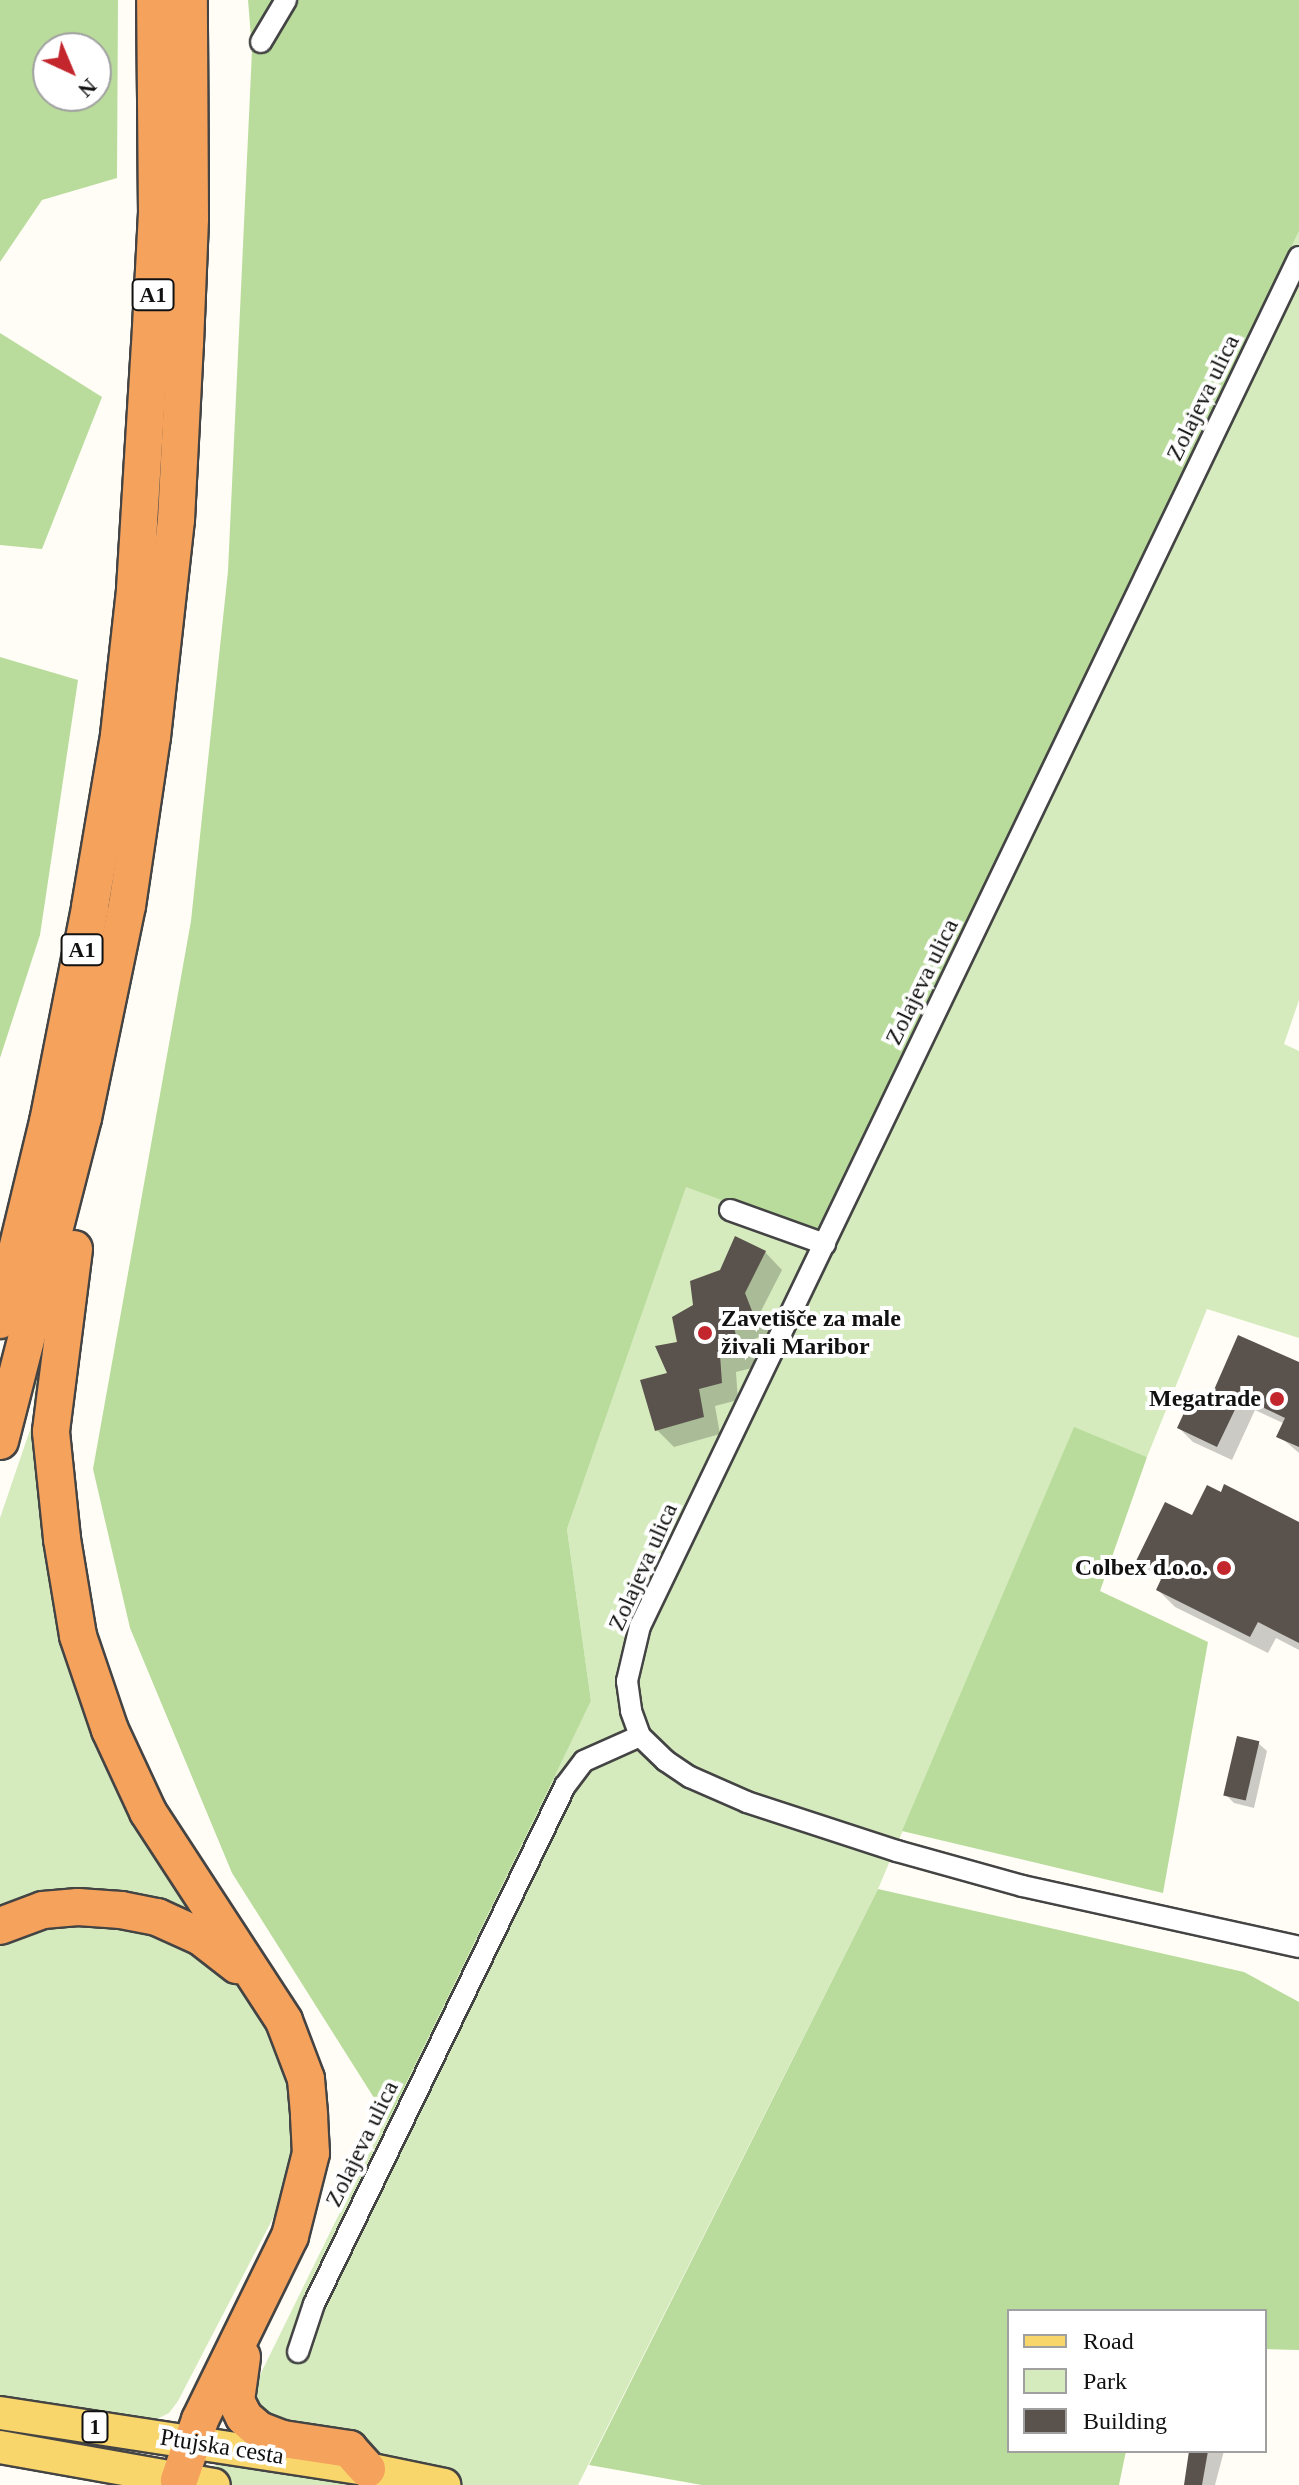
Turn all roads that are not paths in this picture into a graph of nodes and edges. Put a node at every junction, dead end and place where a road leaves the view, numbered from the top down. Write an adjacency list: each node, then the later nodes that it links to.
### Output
1 (155, 0): 9 (highway, A1)
2 (189, 0): 6 (highway, A1)
3 (286, 0): 4 (street)
4 (261, 42)
5 (1299, 257): 8 (street, Zolajeva ulica)
6 (83, 1118): 10 (highway, A1); 14 (highway)
7 (730, 1210): 8 (street)
8 (825, 1244): 11 (street, Zolajeva ulica)
9 (1, 1313)
10 (0, 1441)
11 (640, 1736): 13 (street); 16 (street, Zolajeva ulica)
12 (0, 1926): 14 (highway)
13 (1299, 1947)
14 (261, 1987): 15 (highway)
15 (252, 2318): 18 (highway); 20 (highway)
16 (298, 2352)
17 (0, 2413): 18 (main road, Ptujska cesta / 1)
18 (190, 2442): 20 (main road, Ptujska cesta / 1); 21 (highway)
19 (0, 2447): 21 (main road, Ptujska cesta / 1)
20 (367, 2469): 23 (main road, Ptujska cesta / 1)
21 (179, 2480): 22 (main road, Ptujska cesta / 1)
22 (214, 2485)
23 (444, 2485)

